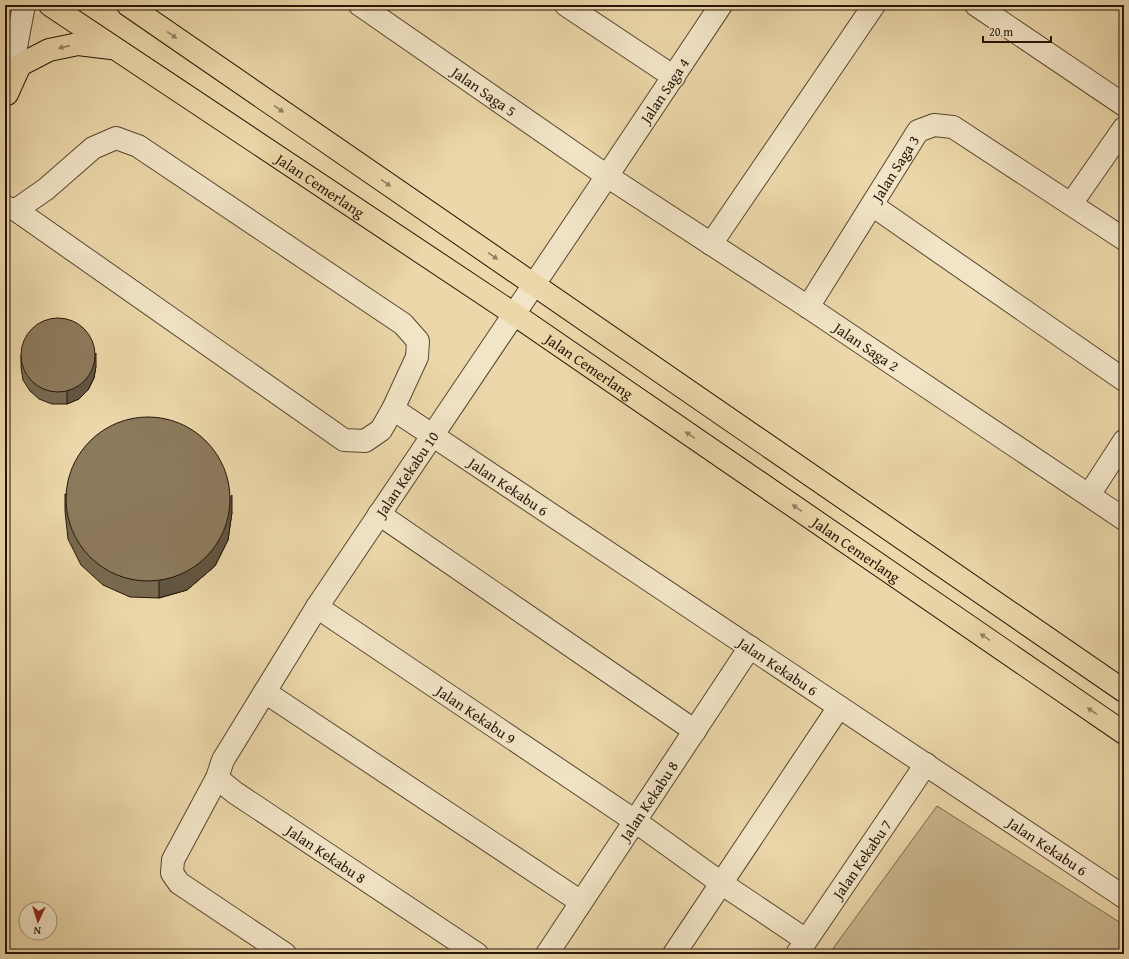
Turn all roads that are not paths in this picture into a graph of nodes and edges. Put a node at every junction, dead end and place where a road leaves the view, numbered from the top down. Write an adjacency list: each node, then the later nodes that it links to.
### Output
1 (24, 5): 11 (street)
2 (50, 5): 9 (main road, Jalan Cemerlang)
3 (360, 5): 14 (street, Jalan Saga 5)
4 (566, 5): 10 (street)
5 (721, 5): 10 (street, Jalan Saga 4)
6 (874, 5): 19 (street)
7 (976, 5): 12 (street)
8 (135, 9): 20 (main road, one-way to 20)
9 (116, 49): 11 (main road, one-way to 11); 22 (main road, Jalan Cemerlang)
10 (674, 77): 14 (street, Jalan Saga 4)
11 (6, 98)
12 (1124, 105)
13 (1124, 128): 15 (street)
14 (607, 176): 19 (street, Jalan Saga 2); 20 (street, Jalan Kekabu 10)
15 (1071, 204): 16 (street, Jalan Saga 3); 18 (street, Jalan Saga 3)
16 (872, 205): 21 (street, Jalan Saga 3); 23 (street)
17 (10, 208): 24 (street); 24 (street)
18 (1124, 240)
19 (710, 244): 21 (street, Jalan Saga 2)
20 (534, 285): 22 (street, Jalan Kekabu 10); 32 (main road)
21 (808, 307): 27 (street, Jalan Saga 2)
22 (514, 314): 25 (street, Jalan Kekabu 10); 36 (main road, Jalan Cemerlang, one-way to 22)
23 (1124, 380)
24 (393, 409): 25 (street, Jalan Kekabu 6)
25 (433, 435): 28 (street, Jalan Kekabu 10); 31 (street, Jalan Kekabu 6)
26 (1124, 441): 27 (street)
27 (1089, 495): 29 (street, Jalan Saga 2)
28 (379, 514): 30 (street, Jalan Kekabu 10); 35 (street)
29 (1124, 519)
30 (317, 607): 33 (street, Jalan Kekabu 10); 39 (street, Jalan Kekabu 9)
31 (750, 647): 34 (street, Jalan Kekabu 6); 35 (street, Jalan Kekabu 8)
32 (1124, 691)
33 (265, 692): 38 (street, Jalan Kekabu 10); 42 (street)
34 (839, 707): 37 (street, Jalan Kekabu 6); 40 (street)
35 (695, 731): 39 (street, Jalan Kekabu 8)
36 (1124, 733)
37 (926, 764): 41 (street, Jalan Kekabu 6); 43 (street, Jalan Kekabu 7)
38 (217, 778): 44 (street, Jalan Kekabu 10); 45 (street, Jalan Kekabu 8)
39 (635, 821): 40 (street, Jalan Kekabu 9); 42 (street, Jalan Kekabu 8)
40 (721, 883): 43 (street, Jalan Kekabu 9); 47 (street)
41 (1124, 897)
42 (581, 902): 46 (street, Jalan Kekabu 8)
43 (801, 947)
44 (285, 954)
45 (477, 954)
46 (546, 954)
47 (674, 954)

